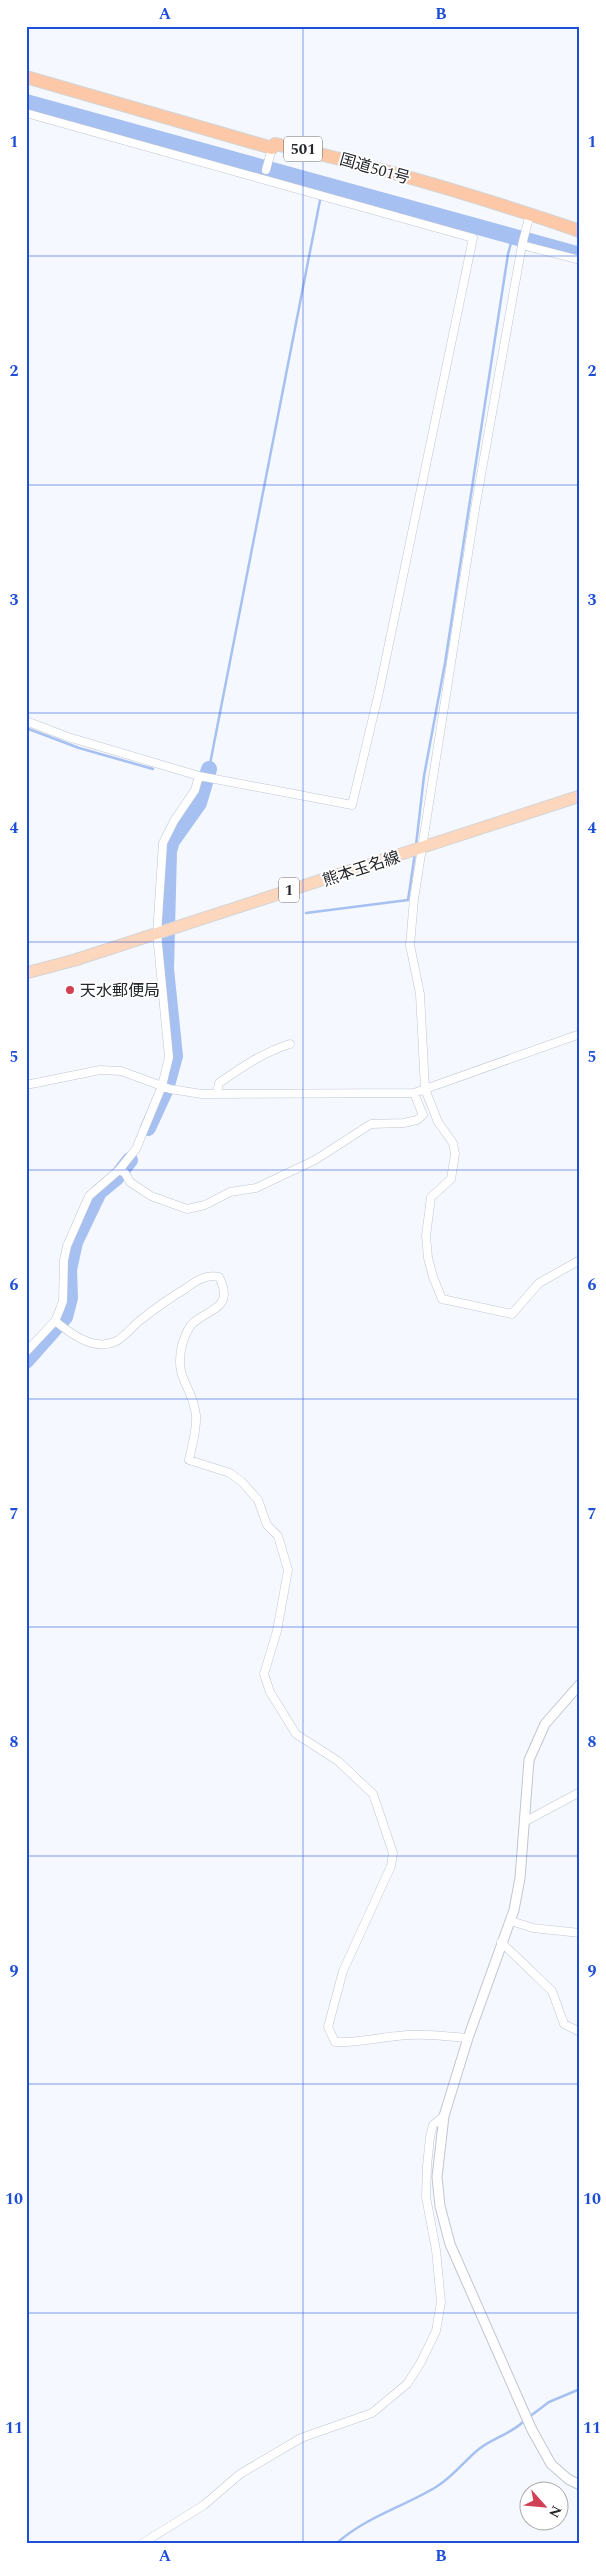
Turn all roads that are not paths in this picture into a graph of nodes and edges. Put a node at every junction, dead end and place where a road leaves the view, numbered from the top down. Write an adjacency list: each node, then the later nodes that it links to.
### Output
1 (26, 77): 3 (highway, 国道501号 / 501)
2 (26, 113): 10 (street)
3 (271, 152): 4 (street); 5 (highway, 国道501号 / 501)
4 (266, 170)
5 (529, 219): 6 (highway, 国道501号 / 501); 7 (street)
6 (580, 231)
7 (522, 242): 8 (street); 12 (street)
8 (580, 260)
9 (26, 721): 10 (street)
10 (201, 776): 13 (street)
11 (580, 796): 12 (main road, 熊本玉名線 / 1)
12 (418, 849): 13 (main road, 熊本玉名線 / 1); 19 (street)
13 (160, 932): 14 (main road, 熊本玉名線 / 1); 18 (street)
14 (26, 973)
15 (580, 1034): 19 (street)
16 (290, 1044): 21 (street)
17 (26, 1085): 18 (street)
18 (166, 1087): 21 (street); 22 (street)
19 (426, 1089): 20 (street); 23 (street)
20 (414, 1093): 21 (street); 22 (street)
21 (218, 1094)
22 (120, 1171): 24 (street)
23 (580, 1260)
24 (56, 1322): 25 (street); 33 (street)
25 (26, 1352)
26 (580, 1684): 28 (street)
27 (580, 1792): 28 (street)
28 (524, 1822): 29 (street)
29 (512, 1921): 30 (street); 31 (street)
30 (580, 1933)
31 (501, 1942): 32 (street); 33 (street)
32 (580, 2032)
33 (468, 2038): 34 (street)
34 (444, 2116): 35 (street); 36 (street)
35 (580, 2485)
36 (143, 2543)

